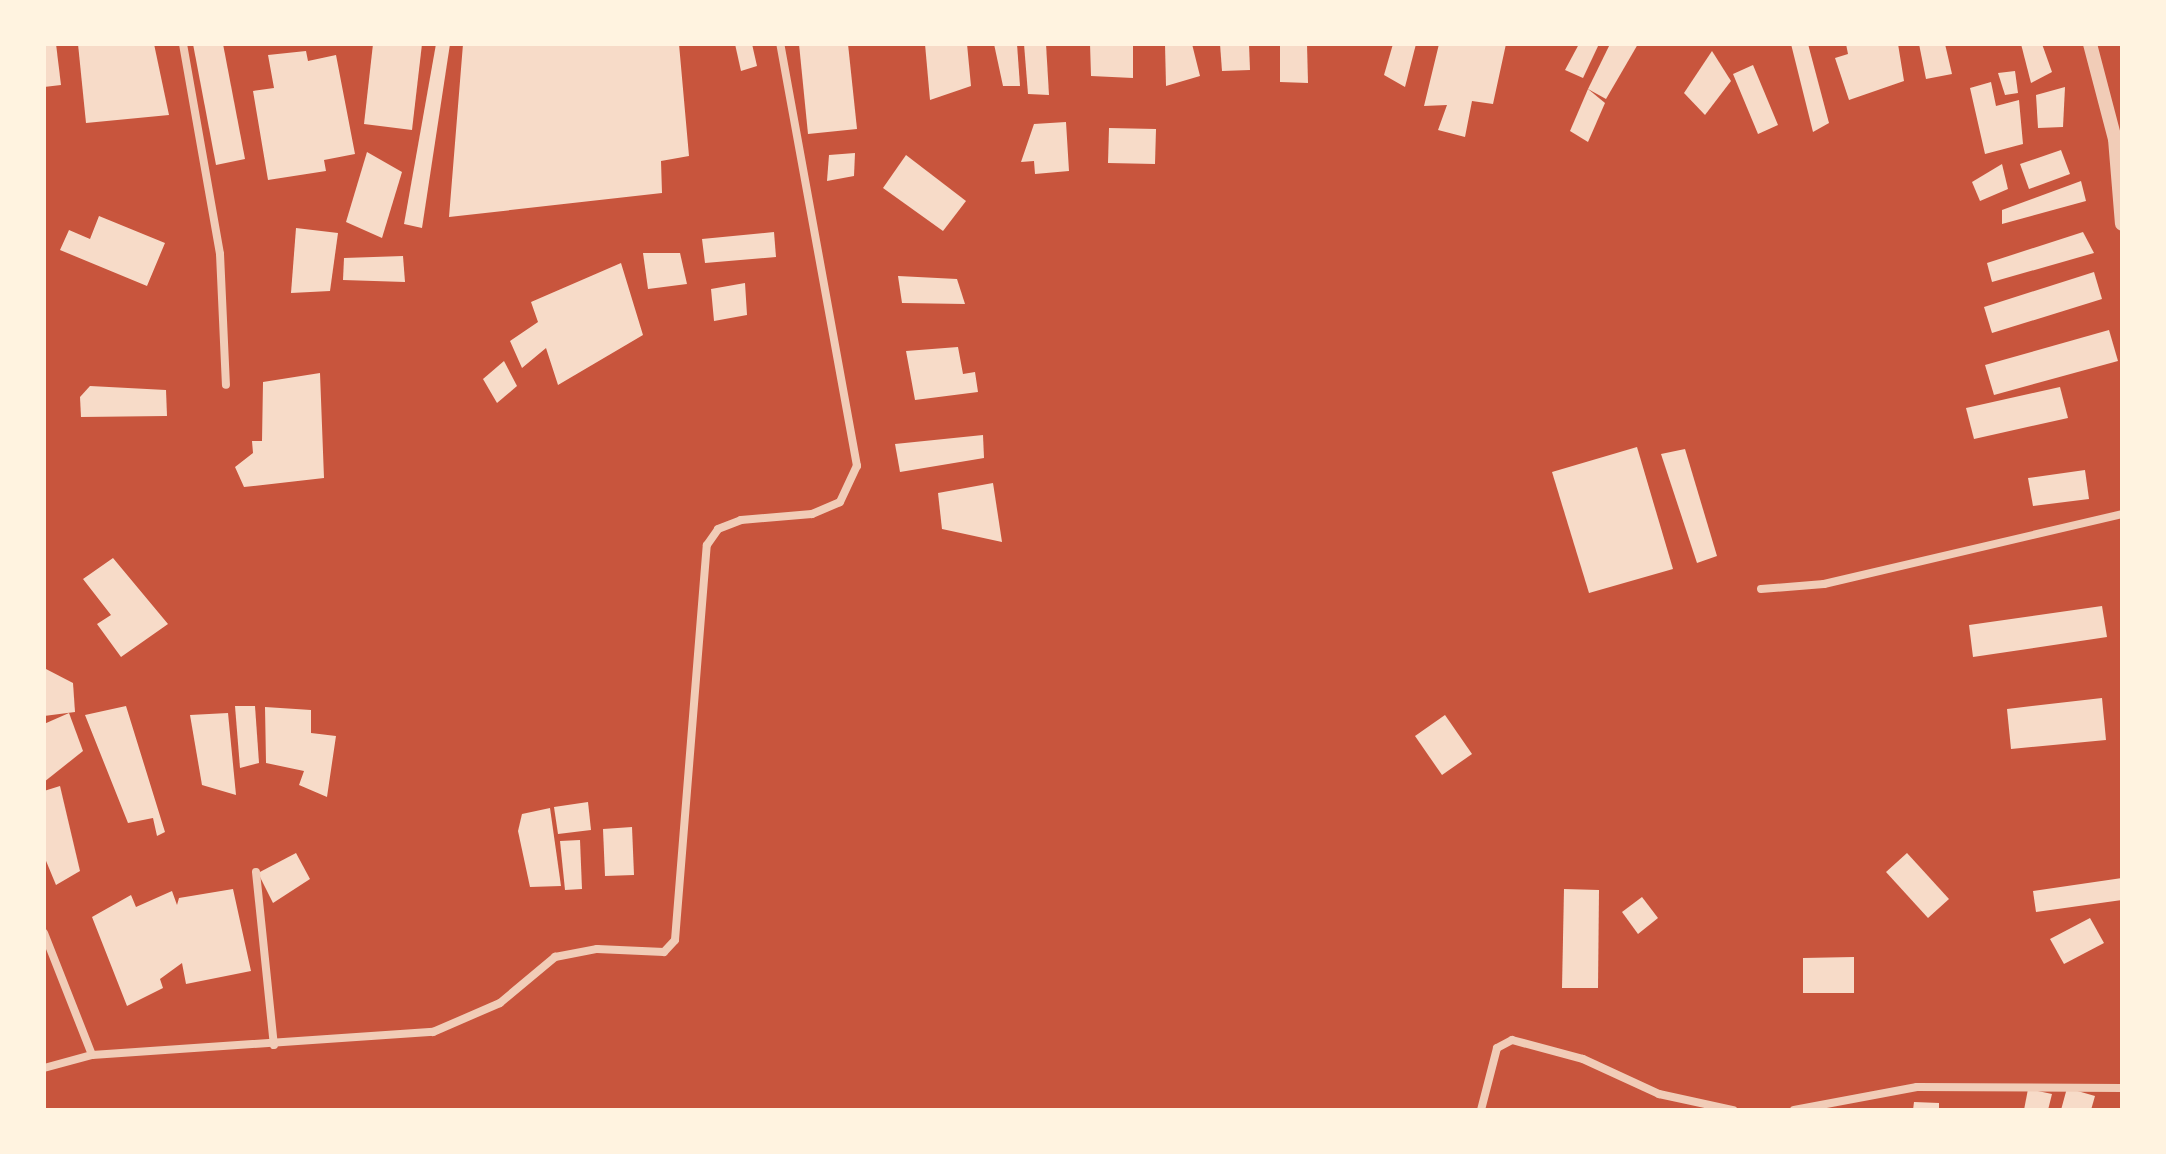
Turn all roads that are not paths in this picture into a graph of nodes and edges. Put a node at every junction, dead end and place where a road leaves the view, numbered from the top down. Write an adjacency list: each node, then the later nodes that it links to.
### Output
1 (183, 44): 5 (street)
2 (780, 44): 10 (street)
3 (2090, 44): 4 (street)
4 (2122, 224)
5 (226, 385)
6 (2122, 514): 7 (street)
7 (1761, 589)
8 (256, 872): 10 (street)
9 (44, 933): 11 (street)
10 (274, 1045): 11 (street)
11 (92, 1055): 12 (street)
12 (44, 1068)
13 (2122, 1088): 16 (street)
14 (1481, 1110): 15 (street)
15 (1733, 1110)
16 (1794, 1110)

